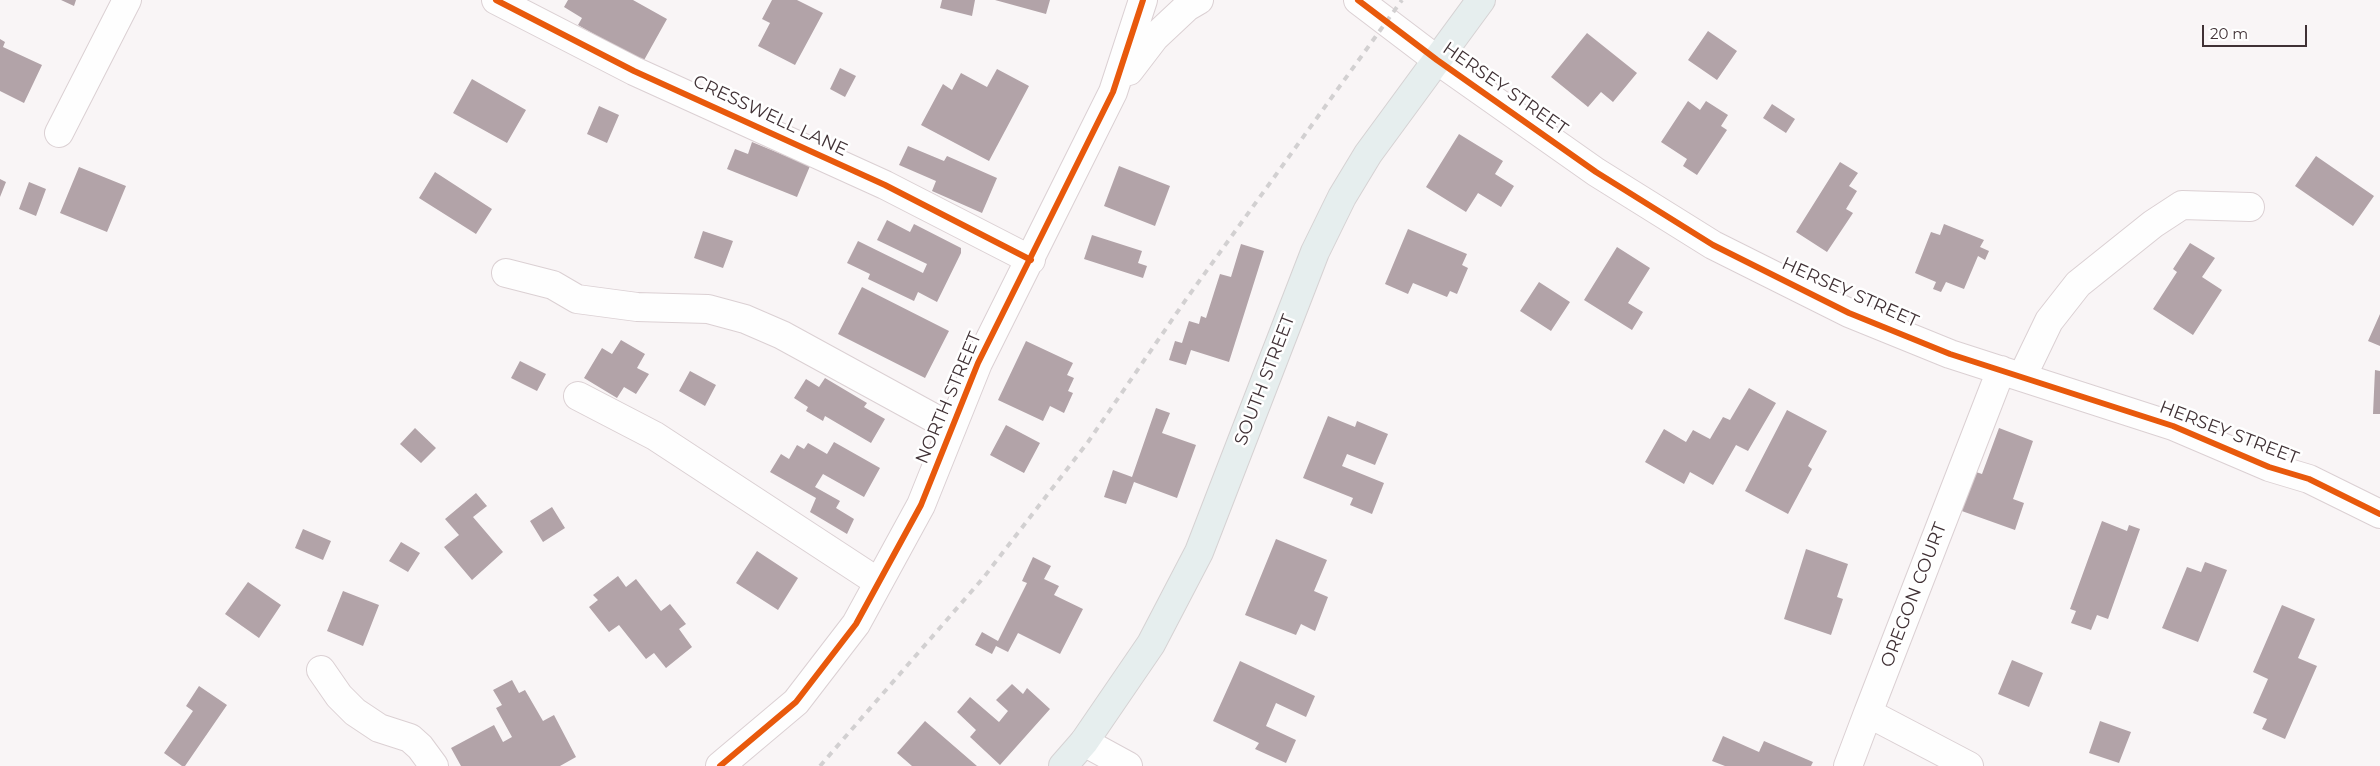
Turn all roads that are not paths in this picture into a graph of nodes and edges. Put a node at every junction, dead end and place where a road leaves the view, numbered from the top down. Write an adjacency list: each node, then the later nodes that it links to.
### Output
1 (127, 0): 9 (street)
2 (496, 0): 11 (street, CRESSWELL LANE)
3 (1143, 0): 8 (street, NORTH STREET)
4 (1199, 0): 8 (street)
5 (1358, 0): 7 (street, HERSEY STREET)
6 (1480, 0): 7 (main road, SOUTH STREET)
7 (1437, 60): 13 (street, HERSEY STREET); 20 (main road, SOUTH STREET)
8 (1113, 92): 11 (street, NORTH STREET)
9 (59, 133)
10 (2250, 206): 13 (street, OREGON COURT)
11 (1031, 260): 15 (street, NORTH STREET)
12 (506, 274): 15 (street)
13 (2012, 374): 16 (street, HERSEY STREET); 19 (street, OREGON COURT)
14 (578, 396): 17 (street)
15 (952, 428): 17 (street, NORTH STREET)
16 (2380, 514)
17 (878, 582): 22 (street, NORTH STREET)
18 (321, 670): 21 (street)
19 (1868, 713): 25 (street, OREGON COURT); 26 (street)
20 (1084, 742): 23 (main road, SOUTH STREET); 24 (street)
21 (434, 766)
22 (720, 766)
23 (1063, 766)
24 (1128, 766)
25 (1848, 766)
26 (1970, 766)

